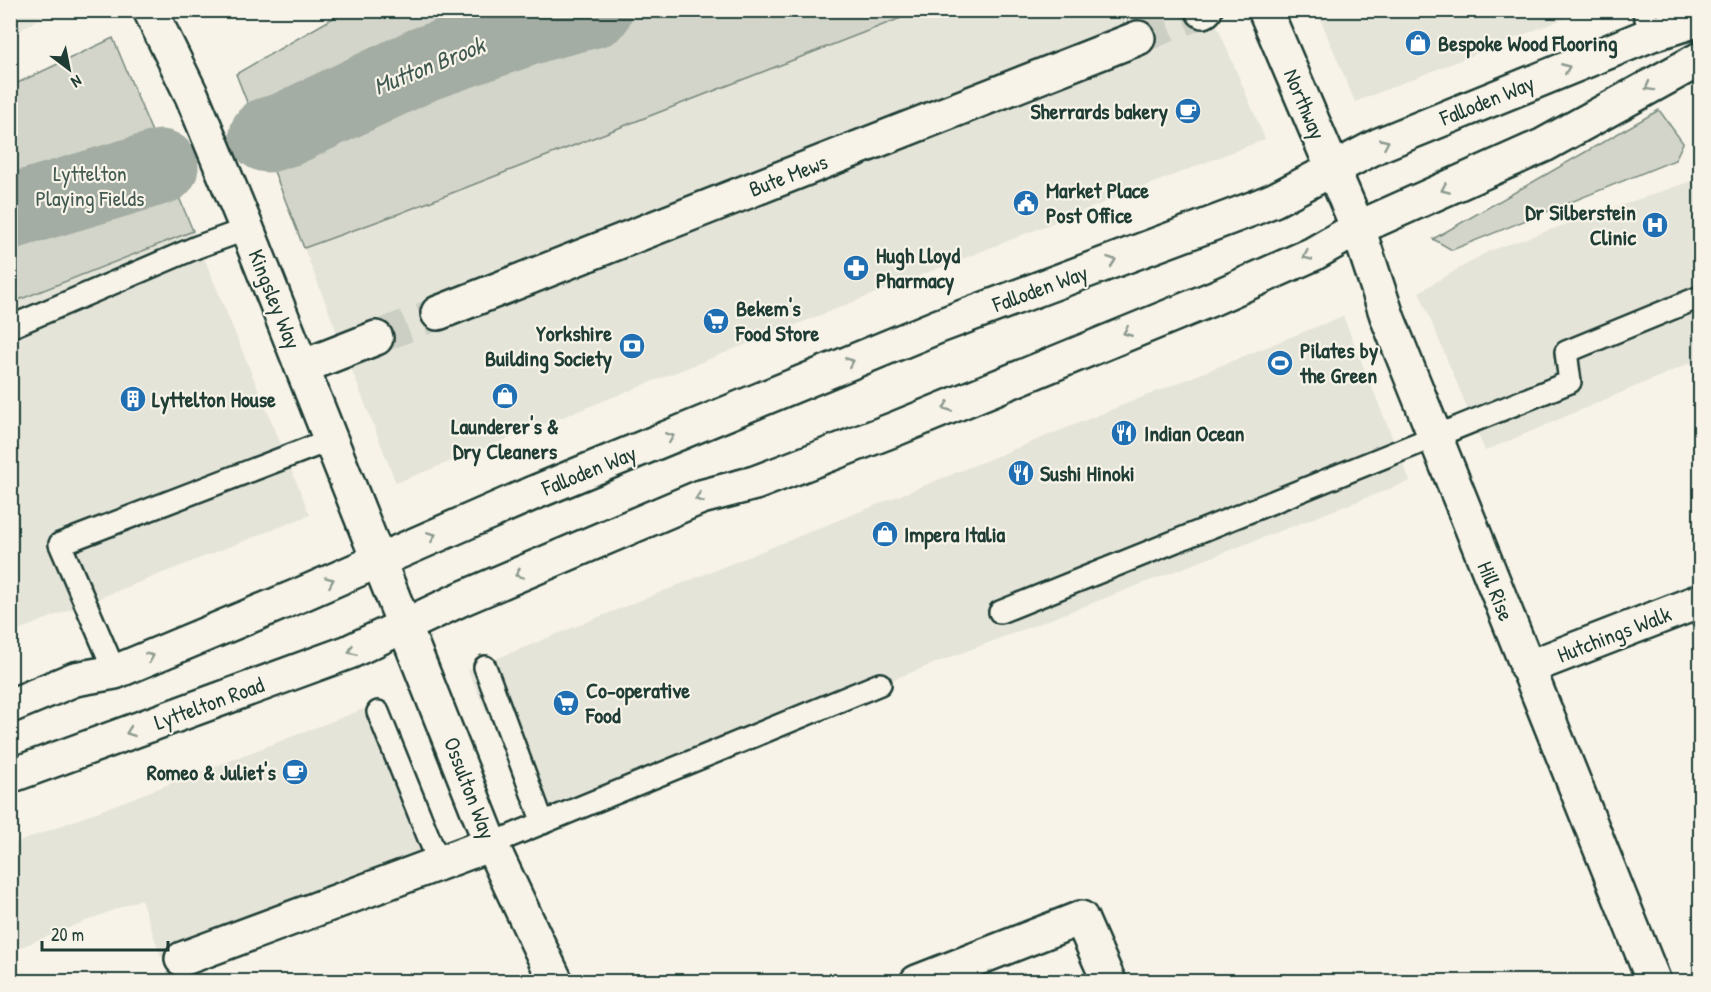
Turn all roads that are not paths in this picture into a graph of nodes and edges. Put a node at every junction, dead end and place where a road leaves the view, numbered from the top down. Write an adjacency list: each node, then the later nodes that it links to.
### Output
1 (150, 10): 9 (main road, Kingsley Way)
2 (1265, 10): 7 (main road, Northway)
3 (1701, 19): 4 (main road, Falloden Way)
4 (1648, 22): 7 (main road, Falloden Way, one-way to 4)
5 (1138, 38): 11 (main road, Bute Mews)
6 (1701, 59): 8 (main road, one-way to 8)
7 (1339, 184): 8 (main road, Hill Rise); 17 (main road, Falloden Way, one-way to 7)
8 (1358, 228): 15 (main road, Hill Rise); 21 (main road, one-way to 21)
9 (247, 229): 12 (lane); 14 (main road, Kingsley Way)
10 (1701, 297): 15 (lane)
11 (438, 313)
12 (10, 327)
13 (376, 338): 14 (main road)
14 (302, 367): 16 (main road, Kingsley Way)
15 (1435, 435): 20 (lane); 23 (main road, Hill Rise)
16 (330, 440): 17 (main road, Kingsley Way); 24 (lane)
17 (379, 560): 18 (main road, Kingsley Way); 24 (main road, one-way to 17)
18 (391, 591): 21 (main road, Ossulton Way)
19 (1701, 601): 23 (main road, Hutchings Walk)
20 (1000, 612)
21 (405, 626): 28 (main road, Lyttelton Road, one-way to 28); 30 (main road, Ossulton Way)
22 (485, 667): 29 (lane)
23 (1527, 668): 36 (main road, Hill Rise)
24 (115, 672): 26 (main road)
25 (880, 684): 29 (lane)
26 (13, 697)
27 (378, 712): 31 (lane)
28 (10, 776)
29 (543, 823): 30 (lane)
30 (491, 844): 31 (main road); 33 (main road, Ossulton Way)
31 (439, 863): 32 (main road)
32 (184, 972)
33 (556, 981)
34 (917, 981): 35 (main road)
35 (1108, 981)
36 (1654, 981)

